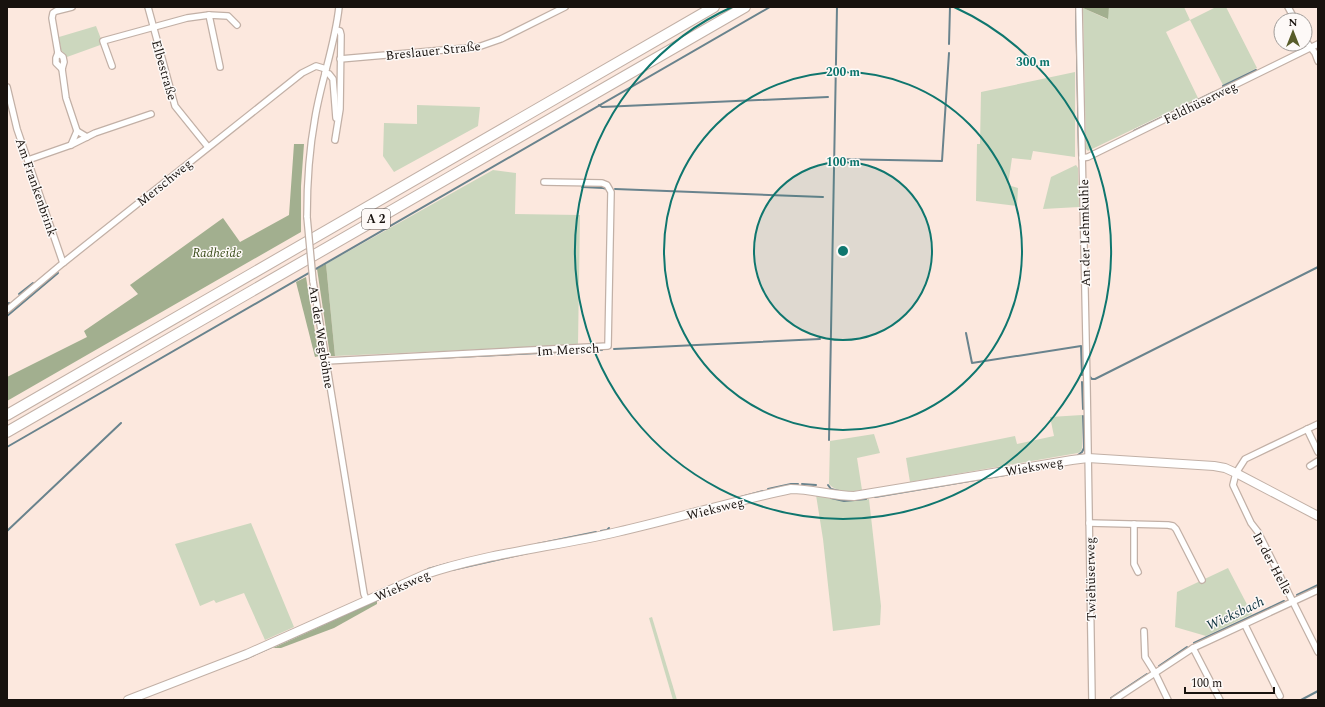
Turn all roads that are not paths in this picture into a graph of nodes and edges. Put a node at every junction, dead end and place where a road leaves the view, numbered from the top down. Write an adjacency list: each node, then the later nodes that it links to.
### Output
1 (72, 7): 22 (street)
2 (148, 7): 10 (street, Elbestraße)
3 (339, 7): 11 (street, An der Wegböhne)
4 (565, 7): 14 (street, Breslauer Straße)
5 (714, 7): 33 (highway, A 2)
6 (744, 7): 36 (highway, A 2)
7 (1079, 7): 27 (street, An der Lehmkuhle)
8 (209, 15): 9 (street); 10 (street); 17 (street)
9 (237, 25)
10 (153, 27): 16 (street); 26 (street, Elbestraße)
11 (336, 30): 14 (street, An der Wegböhne); 18 (street, An der Wegböhne)
12 (1313, 51): 15 (street)
13 (1301, 52): 27 (street, Feldhüserweg)
14 (340, 59): 21 (street, An der Wegböhne)
15 (1318, 61)
16 (112, 66)
17 (220, 67)
18 (326, 71): 21 (street, An der Wegböhne); 26 (street, Merschweg); 32 (street, An der Wegböhne, bridge)
19 (7, 88): 28 (street, Am Frankenbrink)
20 (151, 114): 23 (street)
21 (337, 123): 24 (street, An der Wegböhne)
22 (77, 131): 23 (street); 25 (street)
23 (87, 137): 25 (street)
24 (335, 140)
25 (71, 145): 28 (street)
26 (208, 147): 30 (street, Merschweg)
27 (1082, 158): 38 (street, An der Lehmkuhle)
28 (28, 160): 30 (street, Am Frankenbrink)
29 (544, 182): 32 (street, Im Mersch)
30 (63, 263): 31 (street, Merschweg)
31 (7, 310)
32 (326, 361): 48 (street, An der Wegböhne)
33 (7, 415)
34 (1318, 424): 35 (street)
35 (1307, 429): 37 (street); 41 (street)
36 (7, 432)
37 (1318, 452)
38 (1088, 458): 41 (street, Wieksweg); 43 (street, Twiehüserweg); 48 (street, Wieksweg)
39 (1318, 462): 40 (street)
40 (1310, 466)
41 (1236, 473): 42 (street, Wieksweg); 49 (street, In der Helle)
42 (1318, 516)
43 (1089, 523): 44 (street); 57 (street, Twiehüserweg)
44 (1134, 524): 45 (street); 46 (street)
45 (1138, 572)
46 (1202, 580)
47 (1318, 590): 49 (street)
48 (367, 601): 56 (street, Wieksweg)
49 (1293, 602): 50 (street); 53 (street, In der Helle)
50 (1245, 625): 52 (street); 55 (street)
51 (1144, 630): 54 (street)
52 (1193, 648): 54 (street); 60 (street)
53 (1318, 652)
54 (1155, 673): 58 (street); 59 (street)
55 (1280, 696)
56 (128, 700)
57 (1092, 700)
58 (1114, 700)
59 (1168, 700)
60 (1220, 700)

